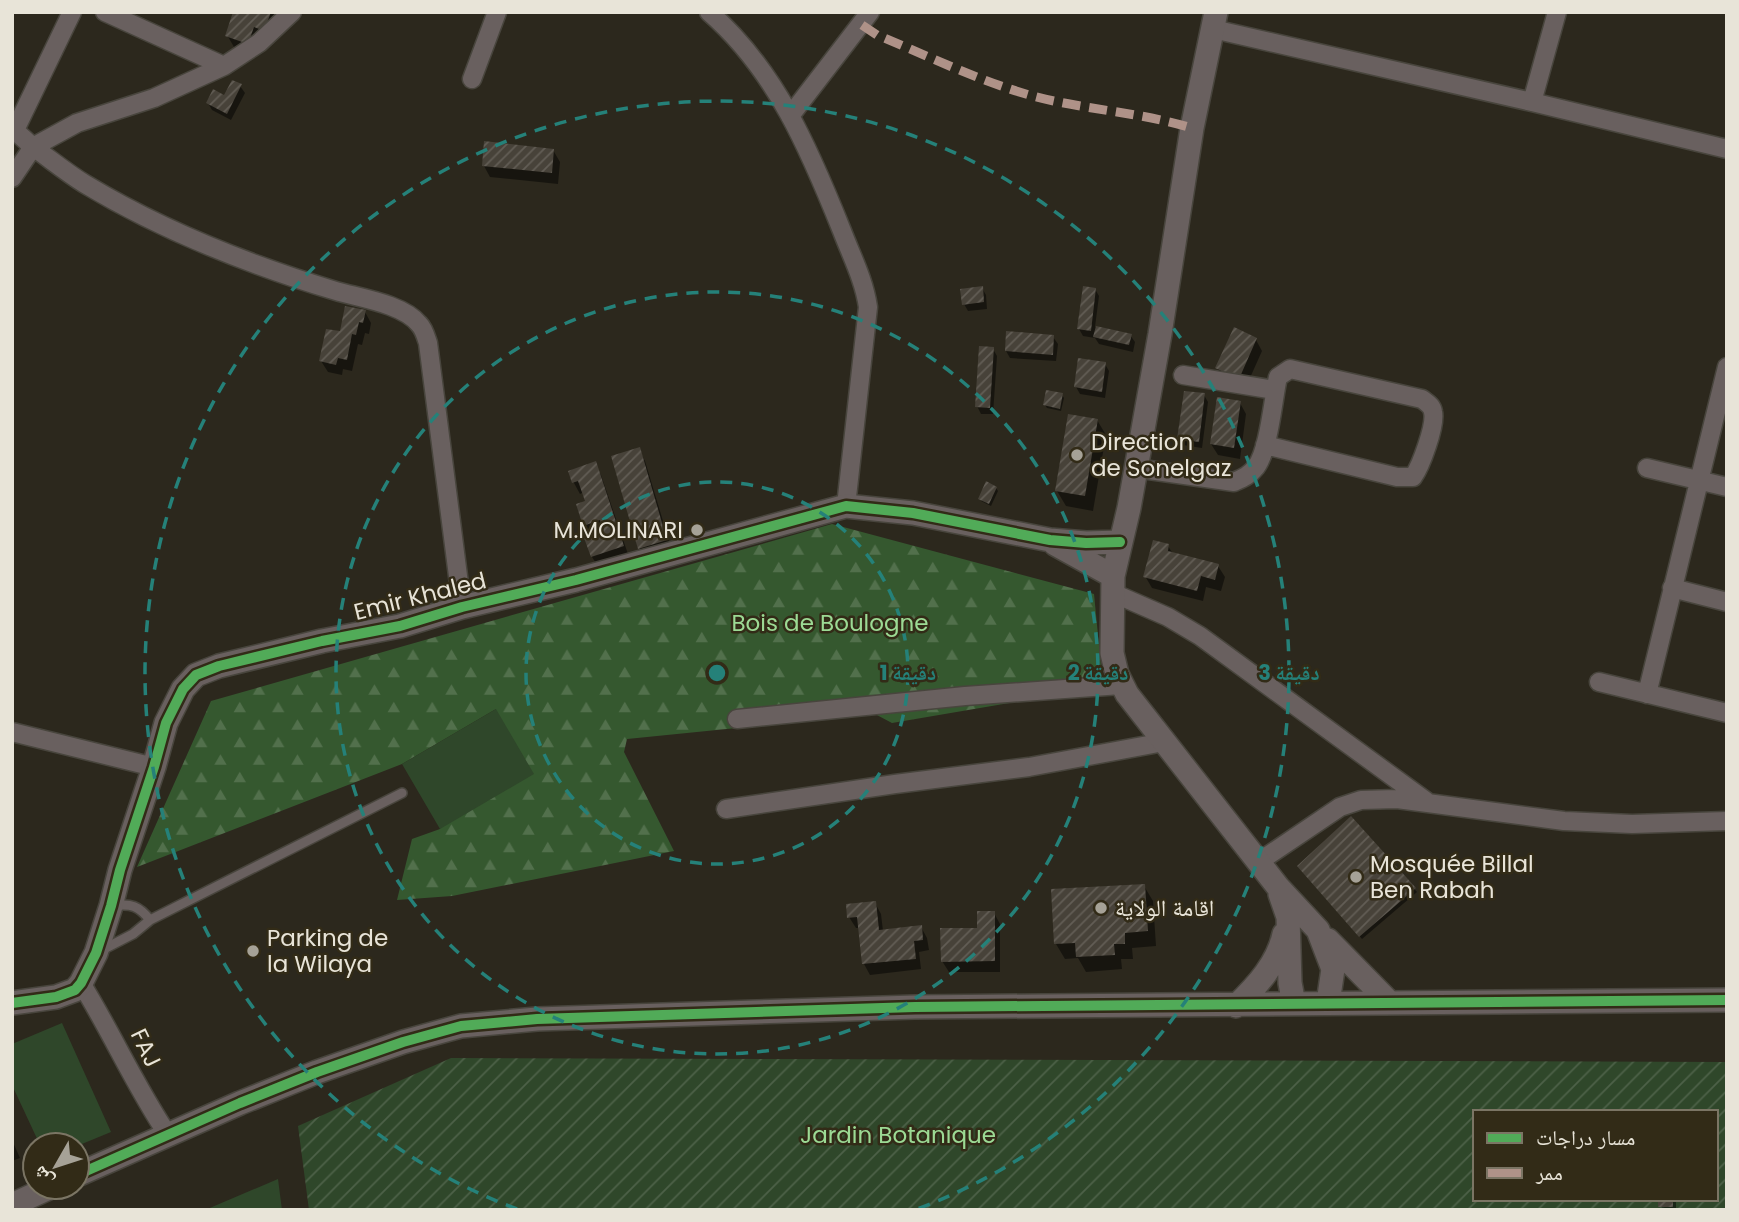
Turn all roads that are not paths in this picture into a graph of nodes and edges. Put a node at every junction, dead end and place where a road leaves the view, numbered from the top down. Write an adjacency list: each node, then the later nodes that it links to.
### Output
1 (72, 12): 13 (street)
2 (105, 12): 9 (street)
3 (292, 12): 9 (street)
4 (497, 12): 10 (street)
5 (709, 12): 12 (street)
6 (870, 12): 12 (street)
7 (1557, 12): 11 (street)
8 (1215, 21): 11 (street); 21 (street)
9 (224, 66): 14 (street)
10 (472, 79)
11 (1532, 102): 15 (street)
12 (790, 116): 25 (street)
13 (14, 129): 14 (street)
14 (33, 147): 16 (street); 31 (street)
15 (1727, 149)
16 (12, 178)
17 (1726, 371): 23 (street)
18 (1184, 375): 19 (street)
19 (1275, 390): 20 (street); 20 (street)
20 (1265, 445): 21 (street)
21 (1135, 468): 27 (street)
22 (1647, 468): 23 (street)
23 (1699, 480): 24 (street); 29 (street)
24 (1727, 487)
25 (846, 506): 26 (street, Emir Khaled); 31 (street, Emir Khaled)
26 (1050, 540): 27 (street); 28 (street)
27 (1120, 542): 28 (street)
28 (1113, 584): 33 (street); 41 (street)
29 (1672, 588): 30 (street); 34 (street)
30 (1727, 602)
31 (462, 607): 39 (street, Emir Khaled)
32 (1598, 682): 34 (street)
33 (1121, 685): 36 (street); 38 (street)
34 (1647, 694): 35 (street)
35 (1727, 713)
36 (737, 719)
37 (12, 732): 39 (street)
38 (1164, 742): 42 (street); 44 (street)
39 (154, 767): 46 (street, Emir Khaled)
40 (402, 793): 48 (lane)
41 (1429, 803): 43 (street); 44 (street)
42 (726, 810)
43 (1727, 821)
44 (1260, 861): 45 (street)
45 (1278, 887): 47 (street); 49 (street)
46 (111, 906): 48 (lane); 50 (street, Emir Khaled)
47 (1288, 917): 56 (street); 57 (street)
48 (150, 920): 50 (lane)
49 (1318, 930): 54 (street); 55 (street)
50 (96, 953): 51 (street, Emir Khaled)
51 (81, 983): 53 (street); 58 (street, FAJ)
52 (1727, 1000): 55 (street)
53 (12, 1003)
54 (1328, 1003): 55 (street); 56 (street)
55 (1390, 1003)
56 (1294, 1004): 57 (street)
57 (1236, 1006): 58 (street)
58 (167, 1135): 59 (street)
59 (91, 1169)

